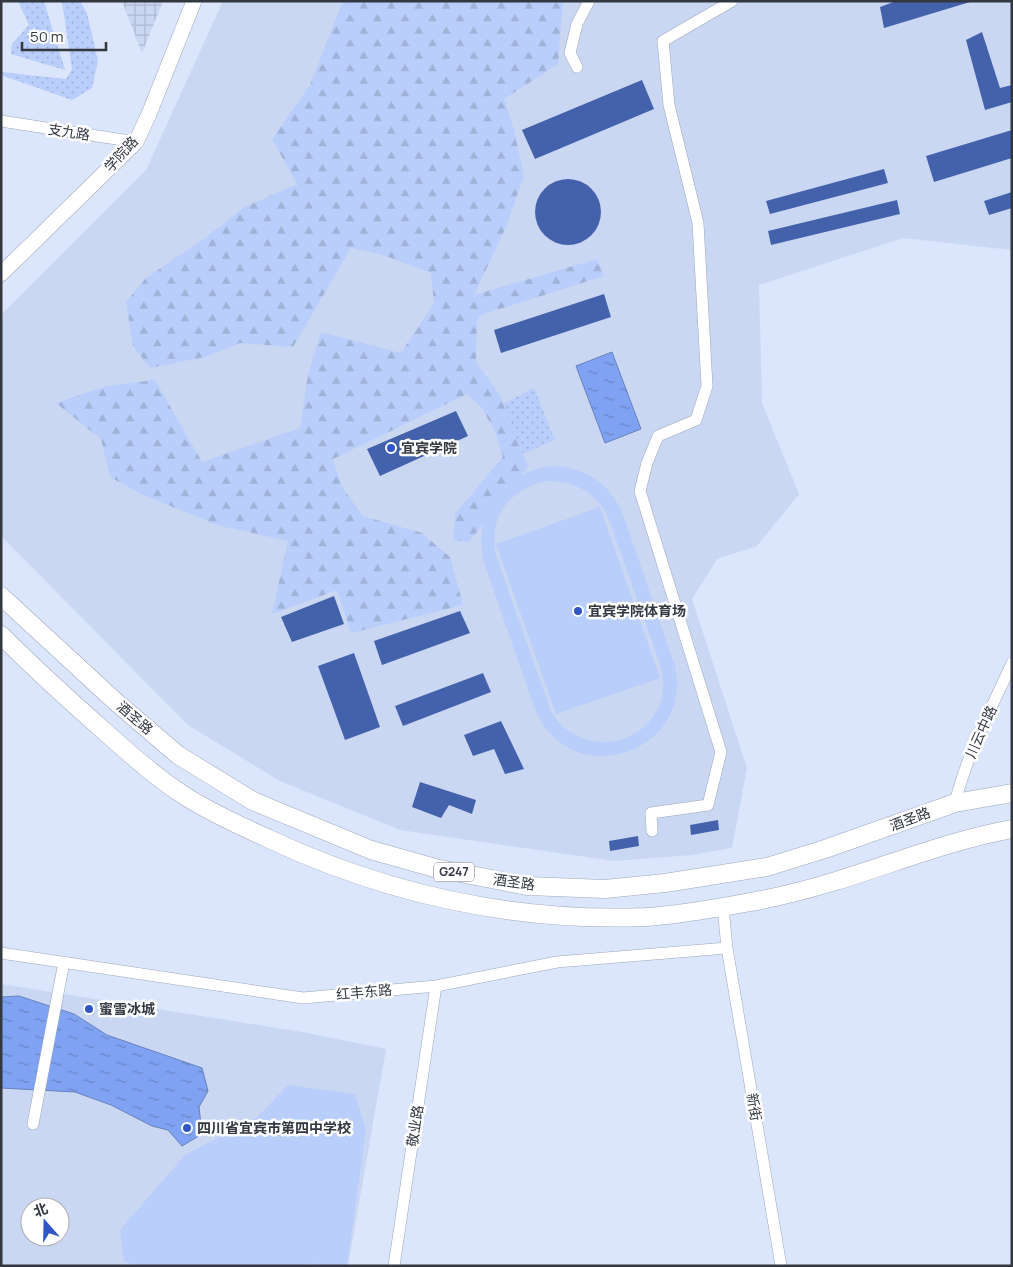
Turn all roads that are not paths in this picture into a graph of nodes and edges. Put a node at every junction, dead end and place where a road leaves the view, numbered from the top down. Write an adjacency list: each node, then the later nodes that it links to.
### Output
1 (194, 1): 6 (main road, 学院路)
2 (589, 1): 4 (street)
3 (732, 1): 14 (street)
4 (577, 67)
5 (1, 122): 6 (street, 支九路)
6 (136, 142): 7 (main road, 学院路)
7 (1, 274)
8 (1, 596): 12 (highway, 酒圣路 / G247)
9 (1, 635): 15 (highway, 酒圣路 / G247)
10 (1012, 663): 12 (street, 川云中路)
11 (1012, 793): 12 (highway, 酒圣路 / G247)
12 (955, 803)
13 (1012, 829): 15 (highway, 酒圣路 / G247)
14 (652, 831)
15 (723, 907): 16 (street, 新街)
16 (727, 948): 19 (street, 红丰东路); 22 (street, 新街)
17 (1, 953): 18 (street, 红丰东路)
18 (64, 962): 19 (street, 红丰东路); 20 (street)
19 (436, 986): 21 (street, 敬业路)
20 (33, 1124)
21 (394, 1266)
22 (781, 1266)

